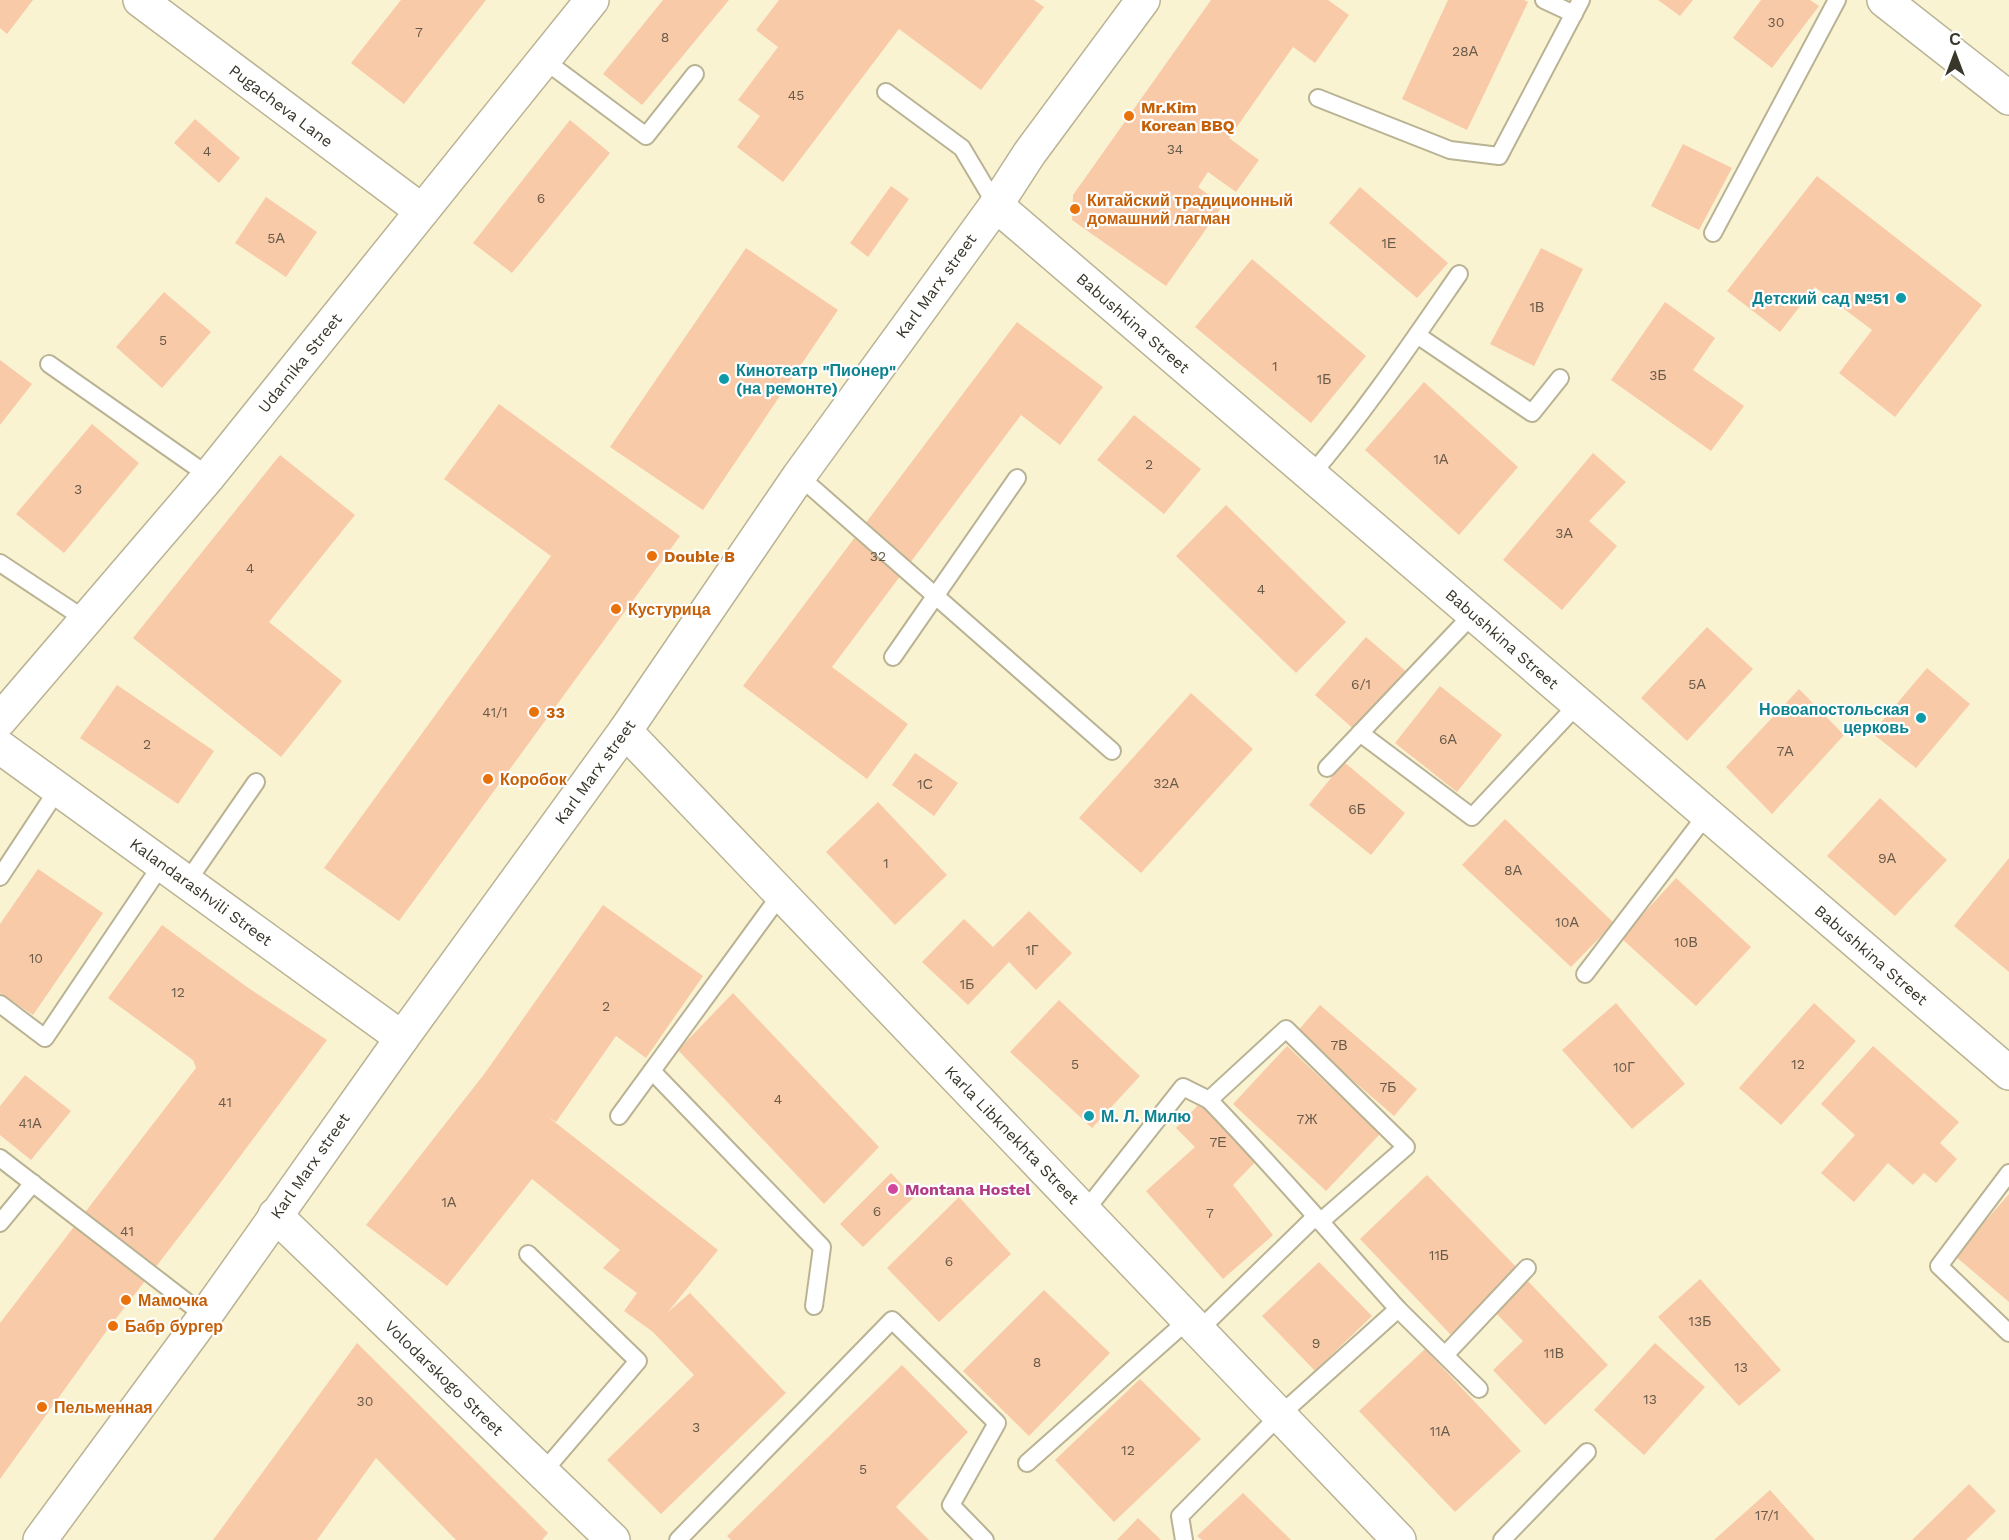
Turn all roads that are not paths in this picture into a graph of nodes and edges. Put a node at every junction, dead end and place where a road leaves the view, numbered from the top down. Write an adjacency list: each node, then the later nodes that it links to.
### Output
1 (140, 0): 14 (street, Pugacheva Lane)
2 (592, 0): 8 (street, Udarnika Street)
3 (1143, 0): 13 (street, Karl Marx street)
4 (1544, 0): 7 (lane)
5 (1837, 0): 15 (lane)
6 (1884, 0): 12 (street)
7 (1577, 7): 11 (lane)
8 (544, 60): 9 (lane); 14 (street, Udarnika Street)
9 (695, 74)
10 (886, 92): 13 (lane)
11 (1318, 98)
12 (2009, 98)
13 (996, 205): 20 (street, Babushkina Street); 22 (street, Karl Marx street)
14 (422, 211): 21 (street, Udarnika Street)
15 (1713, 233)
16 (1459, 274): 17 (lane)
17 (1417, 335): 19 (lane); 20 (lane)
18 (49, 364): 21 (lane)
19 (1560, 378)
20 (1311, 475): 25 (street, Babushkina Street)
21 (209, 476): 26 (street, Udarnika Street)
22 (799, 476): 30 (street, Karl Marx street); 33 (lane)
23 (1017, 478): 27 (lane)
24 (0, 563): 26 (lane)
25 (1473, 614): 28 (street, Babushkina Street); 31 (lane)
26 (86, 620): 29 (street, Udarnika Street)
27 (893, 657)
28 (1578, 704): 31 (lane); 37 (street, Babushkina Street)
29 (0, 720)
30 (625, 731): 40 (street, Karla Libknekhta Street); 43 (street, Karl Marx street)
31 (1360, 733): 34 (lane)
32 (0, 747): 36 (street, Kalandarashvili Street)
33 (1112, 750)
34 (1327, 768)
35 (256, 782): 38 (lane)
36 (58, 789): 38 (street, Kalandarashvili Street); 39 (lane)
37 (1707, 814): 41 (lane); 45 (street, Babushkina Street)
38 (174, 873): 42 (lane); 43 (street, Kalandarashvili Street)
39 (0, 877)
40 (781, 894): 44 (lane); 51 (street, Karla Libknekhta Street)
41 (1585, 974)
42 (0, 1004)
43 (402, 1038): 52 (street, Karl Marx street)
44 (652, 1071): 47 (lane); 57 (lane)
45 (2009, 1073)
46 (1209, 1100): 51 (lane); 53 (lane); 53 (lane)
47 (619, 1116)
48 (0, 1158): 50 (lane)
49 (2009, 1173): 61 (lane)
50 (33, 1183): 54 (lane); 59 (lane)
51 (1085, 1211): 60 (street, Karla Libknekhta Street)
52 (275, 1215): 59 (street, Karl Marx street); 67 (street, Volodarskogo Street)
53 (1317, 1219): 58 (lane); 60 (lane)
54 (0, 1223)
55 (528, 1254): 67 (lane)
56 (1527, 1268): 62 (lane)
57 (814, 1306)
58 (1398, 1309): 62 (lane); 64 (lane)
59 (205, 1316): 68 (street, Karl Marx street)
60 (1193, 1325): 64 (street, Karla Libknekhta Street); 66 (lane)
61 (2009, 1333)
62 (1445, 1355): 63 (lane)
63 (1479, 1389)
64 (1280, 1415): 72 (lane); 73 (street, Karla Libknekhta Street)
65 (1587, 1452): 74 (lane)
66 (1027, 1463)
67 (543, 1472): 69 (street, Volodarskogo Street)
68 (40, 1540)
69 (613, 1540)
70 (678, 1540): 71 (lane)
71 (986, 1540)
72 (1184, 1540)
73 (1399, 1540)
74 (1502, 1540)

